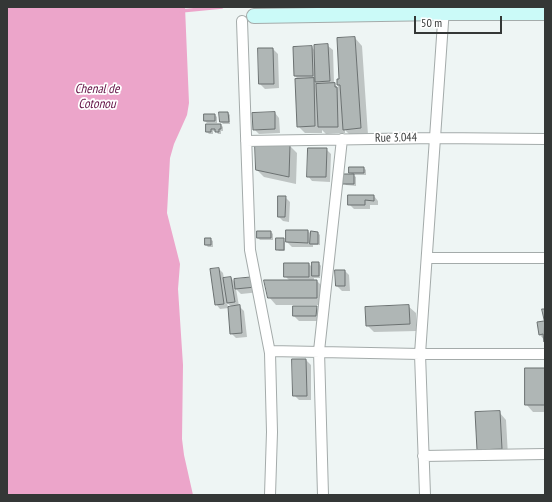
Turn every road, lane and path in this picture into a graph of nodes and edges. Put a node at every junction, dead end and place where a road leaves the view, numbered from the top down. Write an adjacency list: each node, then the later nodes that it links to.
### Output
1 (444, 10): 2 (street); 3 (street); 4 (street)
2 (545, 13)
3 (248, 19): 7 (street)
4 (435, 138): 5 (street, Rue 3.044); 6 (street, Rue 3.044); 8 (street)
5 (342, 139): 7 (street, Rue 3.044); 11 (street)
6 (545, 140)
7 (246, 141): 10 (street)
8 (427, 258): 9 (street); 12 (street)
9 (545, 258)
10 (270, 351): 11 (street); 16 (street)
11 (319, 351): 12 (street); 17 (street)
12 (420, 354): 13 (street); 15 (street)
13 (545, 354)
14 (545, 454): 15 (street)
15 (423, 456): 18 (street)
16 (270, 495)
17 (323, 495)
18 (425, 495)

